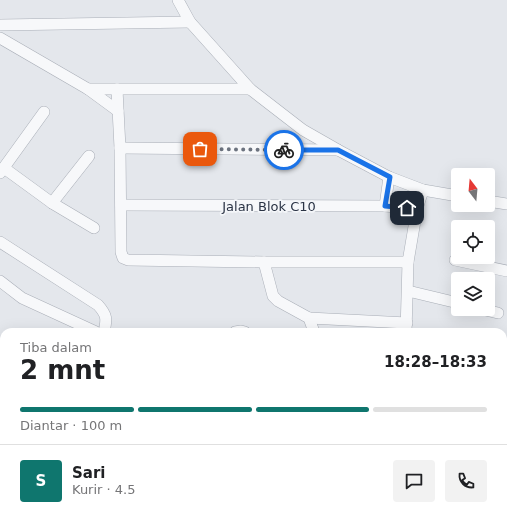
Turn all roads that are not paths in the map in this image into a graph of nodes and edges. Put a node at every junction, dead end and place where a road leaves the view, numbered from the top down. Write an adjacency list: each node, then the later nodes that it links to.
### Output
1 (178, 0): 2 (street)
2 (190, 22): 4 (street); 9 (street)
3 (0, 25): 4 (street)
4 (16, 25): 6 (street)
5 (0, 38): 6 (street)
6 (12, 44): 7 (street)
7 (88, 89): 8 (street); 10 (street)
8 (117, 89): 9 (street); 10 (street)
9 (250, 89): 12 (street)
10 (118, 111): 13 (street)
11 (44, 112): 17 (street)
12 (303, 130): 14 (street); 15 (street)
13 (120, 148): 14 (street); 24 (street)
14 (296, 150): 15 (street)
15 (338, 150): 18 (street)
16 (89, 156): 22 (street)
17 (2, 171): 22 (street)
18 (390, 177): 19 (street); 25 (street)
19 (423, 190): 20 (street); 26 (street)
20 (451, 195)
21 (495, 202): 23 (street)
22 (52, 203): 27 (street)
23 (507, 204)
24 (121, 206): 25 (street, Jalan Blok C10); 29 (street)
25 (385, 206): 26 (street, Jalan Blok C10)
26 (417, 209): 30 (street)
27 (94, 228)
28 (0, 242): 40 (street)
29 (264, 262): 30 (street); 38 (street)
30 (408, 262): 34 (street)
31 (474, 264): 32 (street)
32 (507, 271)
33 (0, 281): 39 (street)
34 (408, 291): 35 (street); 42 (street)
35 (451, 301)
36 (495, 312): 37 (street)
37 (498, 313)
38 (309, 318): 41 (street); 42 (street)
39 (87, 328)
40 (105, 328)
41 (313, 328)
42 (406, 328)

